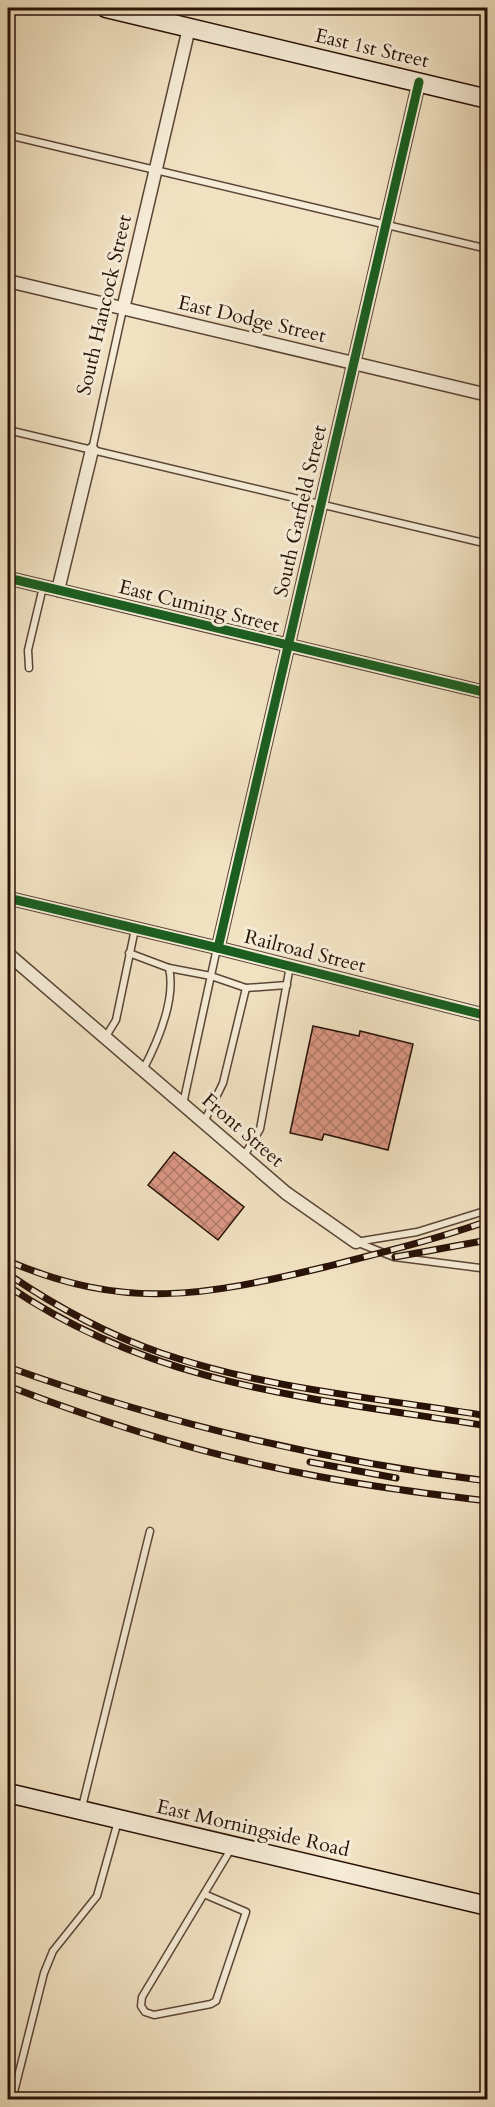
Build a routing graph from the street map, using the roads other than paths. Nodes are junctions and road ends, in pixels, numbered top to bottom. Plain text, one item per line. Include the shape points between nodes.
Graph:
1 (106, 8) edge
2 (189, 28) junction
3 (419, 82) junction
4 (488, 99) edge
5 (8, 135) edge
6 (155, 170) junction
7 (385, 226) junction
8 (488, 249) edge
9 (8, 281) edge
10 (123, 309) junction
11 (352, 362) junction
12 (488, 395) edge
13 (8, 430) edge
14 (92, 450) junction
15 (321, 503) junction
16 (488, 544) edge
17 (8, 578) edge
18 (43, 587) junction
19 (58, 590) junction
20 (287, 646) junction
21 (29, 668) dead end
22 (488, 693) edge
23 (8, 898) edge
24 (135, 928) junction
25 (218, 948) junction
26 (129, 953) junction
27 (8, 954) edge
28 (290, 966) junction
29 (169, 968) junction
30 (211, 976) junction
31 (287, 985) junction
32 (246, 988) junction
33 (488, 1016) edge
34 (105, 1038) junction
35 (143, 1070) junction
36 (183, 1104) junction
37 (204, 1122) junction
38 (244, 1156) junction
39 (488, 1210) edge
40 (356, 1242) junction
41 (488, 1269) edge
42 (150, 1531) dead end
43 (8, 1793) edge
44 (81, 1810) junction
45 (118, 1819) junction
46 (233, 1846) junction
47 (204, 1894) junction
48 (488, 1906) edge
49 (12, 2100) edge

1 - 2 street, East 1st Street
2 - 3 street, East 1st Street
2 - 6 street, South Hancock Street
3 - 4 street, East 1st Street
3 - 7 street, South Garfield Street
5 - 6 lane
6 - 7 lane
6 - 10 street, South Hancock Street
7 - 8 lane
7 - 11 street, South Garfield Street
9 - 10 street, East Dodge Street
10 - 11 street, East Dodge Street
10 - 14 lane, South Hancock Street
11 - 12 street, East Dodge Street
11 - 15 street, South Garfield Street
13 - 14 lane
14 - 15 lane
14 - 19 street, South Hancock Street
15 - 16 lane
15 - 20 street, South Garfield Street
17 - 18 street, East Cuming Street
18 - 19 street, East Cuming Street
18 - 21 lane via 28,650
19 - 20 street, East Cuming Street
20 - 22 street, East Cuming Street
20 - 25 street, South Garfield Street
23 - 24 street, Railroad Street
24 - 25 street, Railroad Street
24 - 26 lane
25 - 28 street, Railroad Street
25 - 30 lane
26 - 29 lane
26 - 34 lane via 116,1020
27 - 34 street, Front Street
28 - 31 lane
28 - 33 street, Railroad Street
29 - 30 lane
29 - 35 lane via 172,981 159,1039
30 - 32 lane
30 - 36 lane
31 - 32 lane
31 - 38 lane via 260,1129
32 - 37 lane via 223,1083
34 - 35 street, Front Street
35 - 36 street, Front Street
36 - 37 street, Front Street
37 - 38 street, Front Street
38 - 40 street, Front Street via 310,1211
39 - 40 lane via 417,1232
40 - 41 lane, Front Street via 394,1257
42 - 44 lane
43 - 44 street, East Morningside Road
44 - 45 street, East Morningside Road
45 - 46 street, East Morningside Road
45 - 49 lane via 97,1896 53,1951 44,1973
46 - 47 lane
46 - 48 street, East Morningside Road
47 - 47 lane via 142,1997 145,2012 154,2015 216,2001 246,1911

